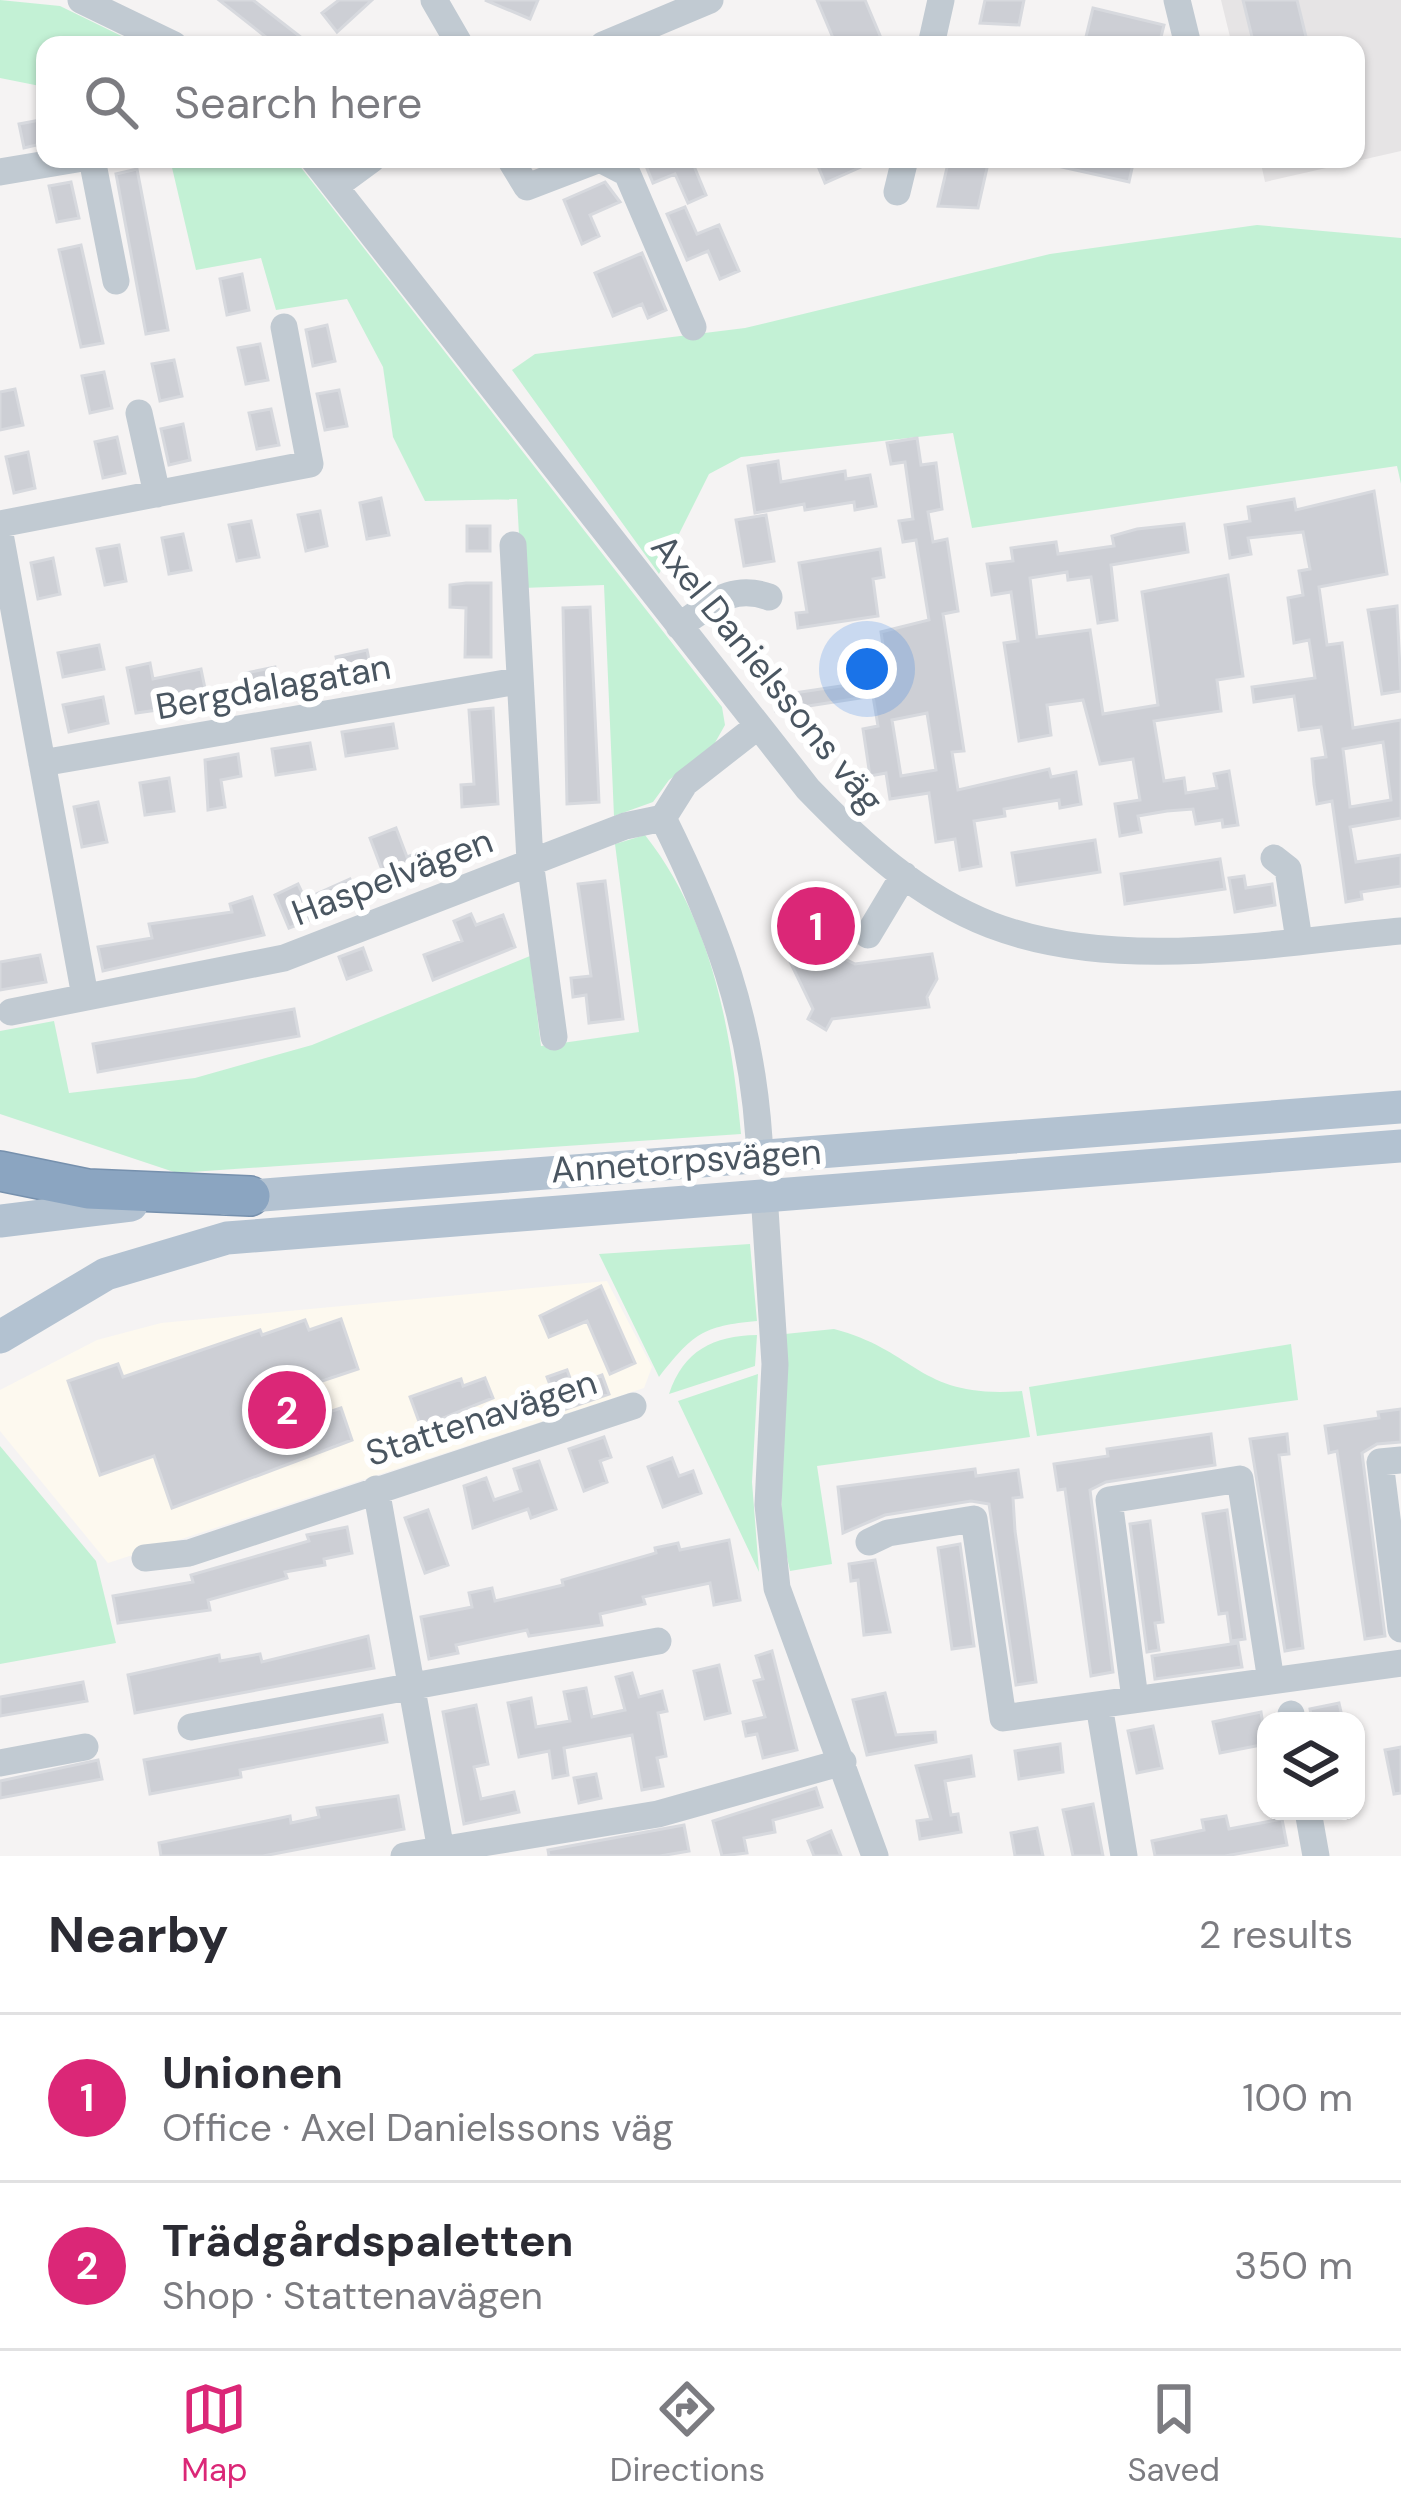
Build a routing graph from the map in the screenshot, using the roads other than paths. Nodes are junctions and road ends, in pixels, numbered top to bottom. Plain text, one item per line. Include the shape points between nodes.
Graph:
1 (81, 0) edge
2 (434, 0) edge
3 (710, 0) edge
4 (941, 0) edge
5 (1177, 0) edge
6 (155, 36) edge
7 (455, 36) edge
8 (624, 36) edge
9 (933, 36) edge
10 (1186, 36) edge
11 (36, 166) edge
12 (94, 168) edge
13 (322, 168) edge
14 (360, 168) edge
15 (515, 168) edge
16 (576, 168) edge
17 (617, 168) edge
18 (903, 168) edge
19 (0, 172) edge
20 (338, 184) junction
21 (897, 192) dead end
22 (116, 280) dead end
23 (284, 327) dead end
24 (694, 327) dead end
25 (139, 413) dead end
26 (157, 494) junction
27 (0, 524) edge
28 (0, 534) edge
29 (513, 545) dead end
30 (769, 597) dead end
31 (679, 626) junction
32 (517, 680) junction
33 (758, 726) junction
34 (42, 763) junction
35 (663, 818) junction
36 (1274, 858) dead end
37 (530, 861) junction
38 (904, 875) junction
39 (1401, 931) edge
40 (868, 934) dead end
41 (1299, 940) junction
42 (85, 996) junction
43 (11, 1012) dead end
44 (554, 1037) dead end
45 (1401, 1104) edge
46 (759, 1138) dead end
47 (1401, 1147) edge
48 (0, 1171) edge
49 (250, 1196) junction
50 (765, 1209) dead end
51 (0, 1221) edge
52 (0, 1337) edge
53 (633, 1406) dead end
54 (1401, 1460) edge
55 (376, 1489) junction
56 (869, 1542) dead end
57 (145, 1558) dead end
58 (1401, 1629) edge
59 (658, 1641) dead end
60 (1401, 1663) edge
61 (1271, 1681) junction
62 (411, 1688) junction
63 (1135, 1699) junction
64 (1099, 1705) junction
65 (191, 1727) dead end
66 (85, 1747) dead end
67 (843, 1762) junction
68 (0, 1763) edge
69 (1310, 1820) edge
70 (441, 1853) edge
71 (404, 1856) edge
72 (875, 1856) edge
73 (1124, 1856) edge
74 (1316, 1856) edge

1 - 6 street
2 - 7 street
3 - 8 street
4 - 9 street
5 - 10 street
11 - 19 street
12 - 22 street
13 - 20 street, Axel Danielssons väg
14 - 20 street
15 - 16 street via 526,187
17 - 24 street via 627,173
18 - 21 street
20 - 31 street, Axel Danielssons väg
23 - 26 street via 310,464
25 - 26 street
26 - 27 street
28 - 34 street
29 - 32 street
30 - 31 street via 730,592
31 - 33 street, Axel Danielssons väg
32 - 34 street, Bergdalagatan
32 - 37 street
33 - 35 street via 685,783
33 - 38 street, Axel Danielssons väg via 860,842
34 - 42 street
35 - 37 street, Haspelvägen
35 - 46 street via 733,979 752,1055
36 - 41 street via 1288,869
37 - 42 street, Haspelvägen via 284,958
37 - 44 street
38 - 40 street
38 - 41 street, Axel Danielssons väg via 991,925 1074,944
39 - 41 street, Axel Danielssons väg
42 - 43 street, Haspelvägen
45 - 49 main road, Annetorpsvägen
47 - 52 main road, Annetorpsvägen via 227,1238 106,1274
48 - 49 highway via 88,1189
49 - 51 main road, Annetorpsvägen
50 - 67 street via 775,1364 770,1547 789,1626
53 - 55 street, Stattenavägen
54 - 58 street via 1380,1462
55 - 57 street, Stattenavägen via 189,1553
55 - 62 street
56 - 64 street via 974,1519 1003,1718
59 - 62 street
60 - 61 street
61 - 63 street
61 - 63 street via 1240,1479 1109,1500
62 - 65 street
62 - 70 street
63 - 64 street
64 - 73 street
66 - 68 street
67 - 70 street via 658,1814
67 - 72 street
69 - 74 street
70 - 71 street

